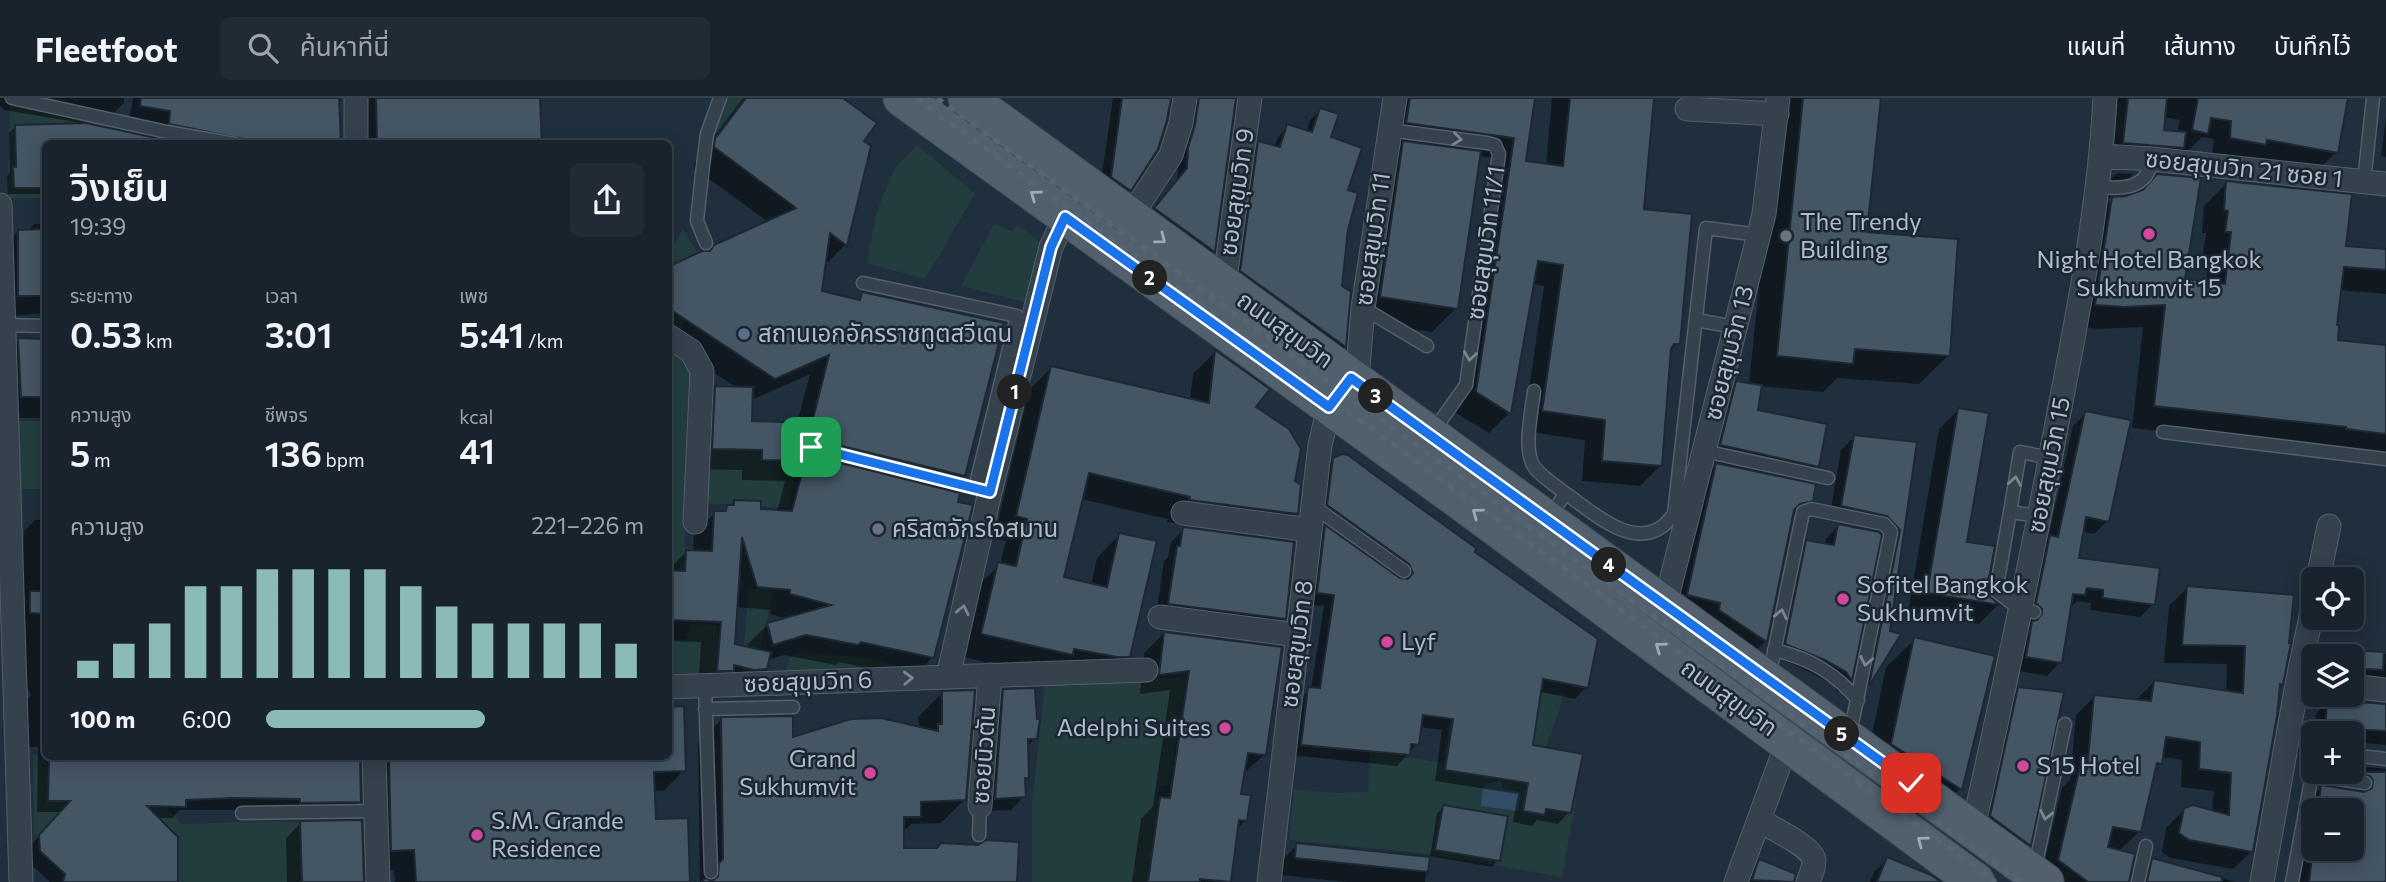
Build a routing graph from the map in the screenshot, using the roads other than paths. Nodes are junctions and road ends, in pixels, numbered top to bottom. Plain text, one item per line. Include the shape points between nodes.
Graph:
1 (12, 98) edge
2 (356, 98) edge
3 (720, 98) edge
4 (902, 98) edge
5 (967, 98) edge
6 (1185, 98) edge
7 (1250, 98) edge
8 (1395, 98) edge
9 (2105, 98) edge
10 (2373, 98) edge
11 (1778, 106) edge
12 (1687, 109) dead end
13 (1389, 130) junction
14 (167, 138) edge
15 (189, 140) edge
16 (356, 140) edge
17 (2101, 156) junction
18 (2152, 159) junction
19 (2375, 183) edge
20 (2097, 187) junction
21 (0, 205) edge
22 (1131, 216) junction
23 (1065, 217) junction
24 (1759, 235) junction
25 (706, 243) dead end
26 (863, 283) dead end
27 (1224, 286) junction
28 (1363, 308) junction
29 (1696, 320) junction
30 (4, 325) junction
31 (42, 326) edge
32 (1735, 327) junction
33 (672, 338) edge
34 (1427, 346) dead end
35 (1351, 378) junction
36 (1534, 391) dead end
37 (1329, 407) junction
38 (2163, 432) dead end
39 (1430, 436) junction
40 (811, 447) dead end
41 (1704, 451) junction
42 (2050, 458) junction
43 (2386, 459) edge
44 (1828, 478) dead end
45 (983, 490) junction
46 (1313, 506) junction
47 (1556, 507) junction
48 (2010, 512) junction
49 (1184, 513) dead end
50 (2039, 516) junction
51 (695, 522) dead end
52 (2329, 526) dead end
53 (1310, 530) junction
54 (2320, 567) edge
55 (1404, 571) dead end
56 (1665, 605) junction
57 (2027, 611) junction
58 (1160, 617) dead end
59 (1298, 635) junction
60 (1771, 666) junction
61 (1146, 670) dead end
62 (989, 676) junction
63 (948, 677) junction
64 (2364, 687) edge
65 (672, 688) edge
66 (2386, 690) edge
67 (705, 697) junction
68 (1858, 700) junction
69 (2301, 703) edge
70 (793, 707) dead end
71 (2065, 724) dead end
72 (1849, 738) junction
73 (1788, 741) junction
74 (2364, 756) edge
75 (2386, 759) edge
76 (374, 760) edge
77 (2310, 784) edge
78 (981, 806) joint
79 (377, 811) junction
80 (242, 813) dead end
81 (1760, 821) junction
82 (1973, 828) junction
83 (979, 835) dead end
84 (2146, 846) dead end
85 (711, 872) dead end
86 (2040, 878) edge
87 (21, 882) edge
88 (379, 882) edge
89 (1269, 882) edge
90 (1736, 882) edge
91 (1808, 882) edge
92 (1976, 882) edge
93 (2138, 882) edge
94 (2262, 882) edge
95 (2292, 882) edge

1 - 14 lane
2 - 16 street
3 - 25 lane via 707,134 702,174 698,221
23 -> 4 main road, ถนนสุขุมวิท
5 - 22 main road, ถนนสุขุมวิท
6 - 22 street via 1171,155
7 - 27 street, ซอยสุขุมวิท 9
8 - 13 street, ซอยสุขุมวิท 11
9 - 17 street, ซอยสุขุมวิท 15
10 - 19 lane
11 - 12 street
11 - 24 street, ซอยสุขุมวิท 13
13 - 28 street, ซอยสุขุมวิท 11
13 -> 39 lane, ซอยสุขุมวิท 11/1 via 1487,143 1495,145 1499,154 1466,385
14 - 15 lane
17 - 18 street, ซอยสุขุมวิท 21 ซอย 1
17 - 20 street, ซอยสุขุมวิท 15
18 - 19 street, ซอยสุขุมวิท 21 ซอย 1
18 - 20 lane via 2141,181 2123,189
20 - 42 street, ซอยสุขุมวิท 15
21 - 30 street
22 -> 27 main road, ถนนสุขุมวิท
23 - 37 main road, ถนนสุขุมวิท
23 - 45 street via 1051,247
24 - 29 lane via 1706,228
24 - 32 street, ซอยสุขุมวิท 13
26 - 45 lane via 1017,316
27 - 35 main road, ถนนสุขุมวิท
28 - 34 lane
28 - 35 street, ซอยสุขุมวิท 11 via 1358,367
29 - 32 lane
29 - 47 lane via 1674,514 1663,527 1634,533
30 - 31 lane
30 - 87 street
32 - 41 street, ซอยสุขุมวิท 13
33 - 51 street via 691,351 702,371
35 - 37 main road
35 - 39 main road, ถนนสุขุมวิท
36 - 47 lane via 1528,451
37 - 46 street, ซอยสุขุมวิท 8
73 -> 37 main road, ถนนสุขุมวิท
38 - 43 lane
39 - 47 main road, ถนนสุขุมวิท
40 - 45 lane
41 - 44 lane
41 - 56 street, ซอยสุขุมวิท 13
48 -> 42 lane via 2020,452
42 - 50 street, ซอยสุขุมวิท 15
63 -> 45 street
46 - 53 street, ซอยสุขุมวิท 8
46 - 55 lane
47 - 56 main road, ถนนสุขุมวิท
48 - 50 lane
48 - 57 lane via 1996,591
49 - 53 street
50 - 57 street, ซอยสุขุมวิท 15
52 - 54 street
53 - 59 street, ซอยสุขุมวิท 8
56 - 60 main road, ถนนสุขุมวิท
57 - 82 street, ซอยสุขุมวิท 15
58 - 59 street
59 - 89 street, ซอยสุขุมวิท 8
60 - 68 lane via 1795,655 1828,671
60 -> 68 lane via 1803,512 1811,509 1884,524 1891,532
60 - 72 main road, ถนนสุขุมวิท
61 - 62 street, ซอยสุขุมวิท 6
62 - 63 street, ซอยสุขุมวิท 6
62 - 78 street, ซอยนิวตัน
67 -> 63 street, ซอยสุขุมวิท 6
64 - 66 street
65 - 67 street, ซอยสุขุมวิท 6
67 - 70 lane
67 - 85 lane
68 - 72 lane
69 - 94 street
71 -> 86 lane
72 - 82 main road, ถนนสุขุมวิท
73 - 81 street
92 -> 73 main road, ถนนสุขุมวิท
74 - 75 lane
76 - 79 street
77 - 95 lane
78 - 83 lane, ซอยนิวตัน
79 - 80 lane
79 - 88 street
81 - 90 street
81 - 91 street via 1813,856
82 - 86 main road, ถนนสุขุมวิท
84 - 93 lane

